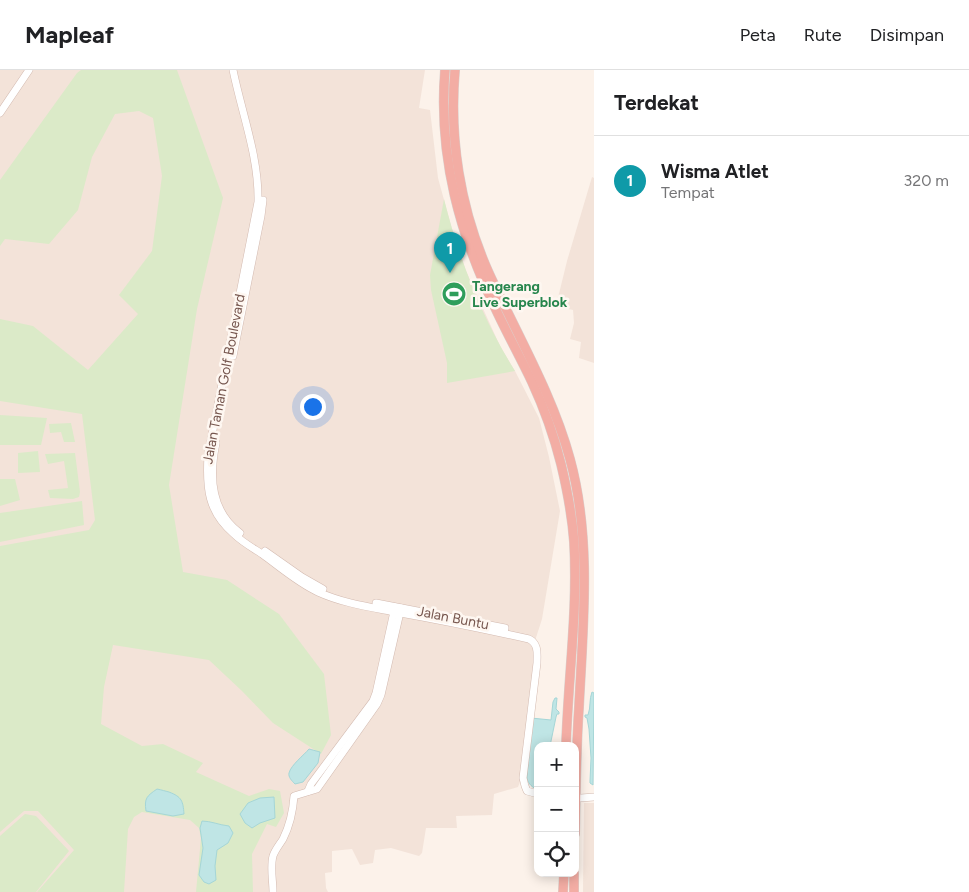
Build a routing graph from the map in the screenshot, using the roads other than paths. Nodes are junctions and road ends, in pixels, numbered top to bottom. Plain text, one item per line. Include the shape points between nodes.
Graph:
1 (24, 70) edge
2 (29, 70) edge
3 (233, 70) edge
4 (237, 70) edge
5 (446, 70) edge
6 (455, 70) edge
7 (0, 105) edge
8 (0, 113) edge
9 (213, 445) junction
10 (397, 610) junction
11 (566, 742) edge
12 (534, 793) edge
13 (594, 797) edge
14 (581, 798) dead end
15 (575, 832) edge
16 (564, 877) edge
17 (574, 877) edge
18 (273, 892) edge
19 (563, 892) edge
20 (574, 892) edge

1 - 7 street
2 - 8 street
3 - 9 street, Jalan Taman Golf Boulevard via 256,169 258,202
4 - 9 street, Jalan Taman Golf Boulevard via 261,168 263,203
5 - 11 highway via 446,155 458,212 482,280 548,421 570,502 575,593
6 - 15 highway via 453,120 467,210 487,269 557,419 579,502 584,540 584,594
9 - 10 street, Jalan Taman Golf Boulevard via 212,485 220,510 237,531 329,592
10 - 12 street, Jalan Buntu via 504,631 534,642 537,664 523,778 527,791
10 - 18 street via 374,698 317,789 294,796 290,822 272,861
13 - 14 street
16 - 19 highway
17 - 20 highway

